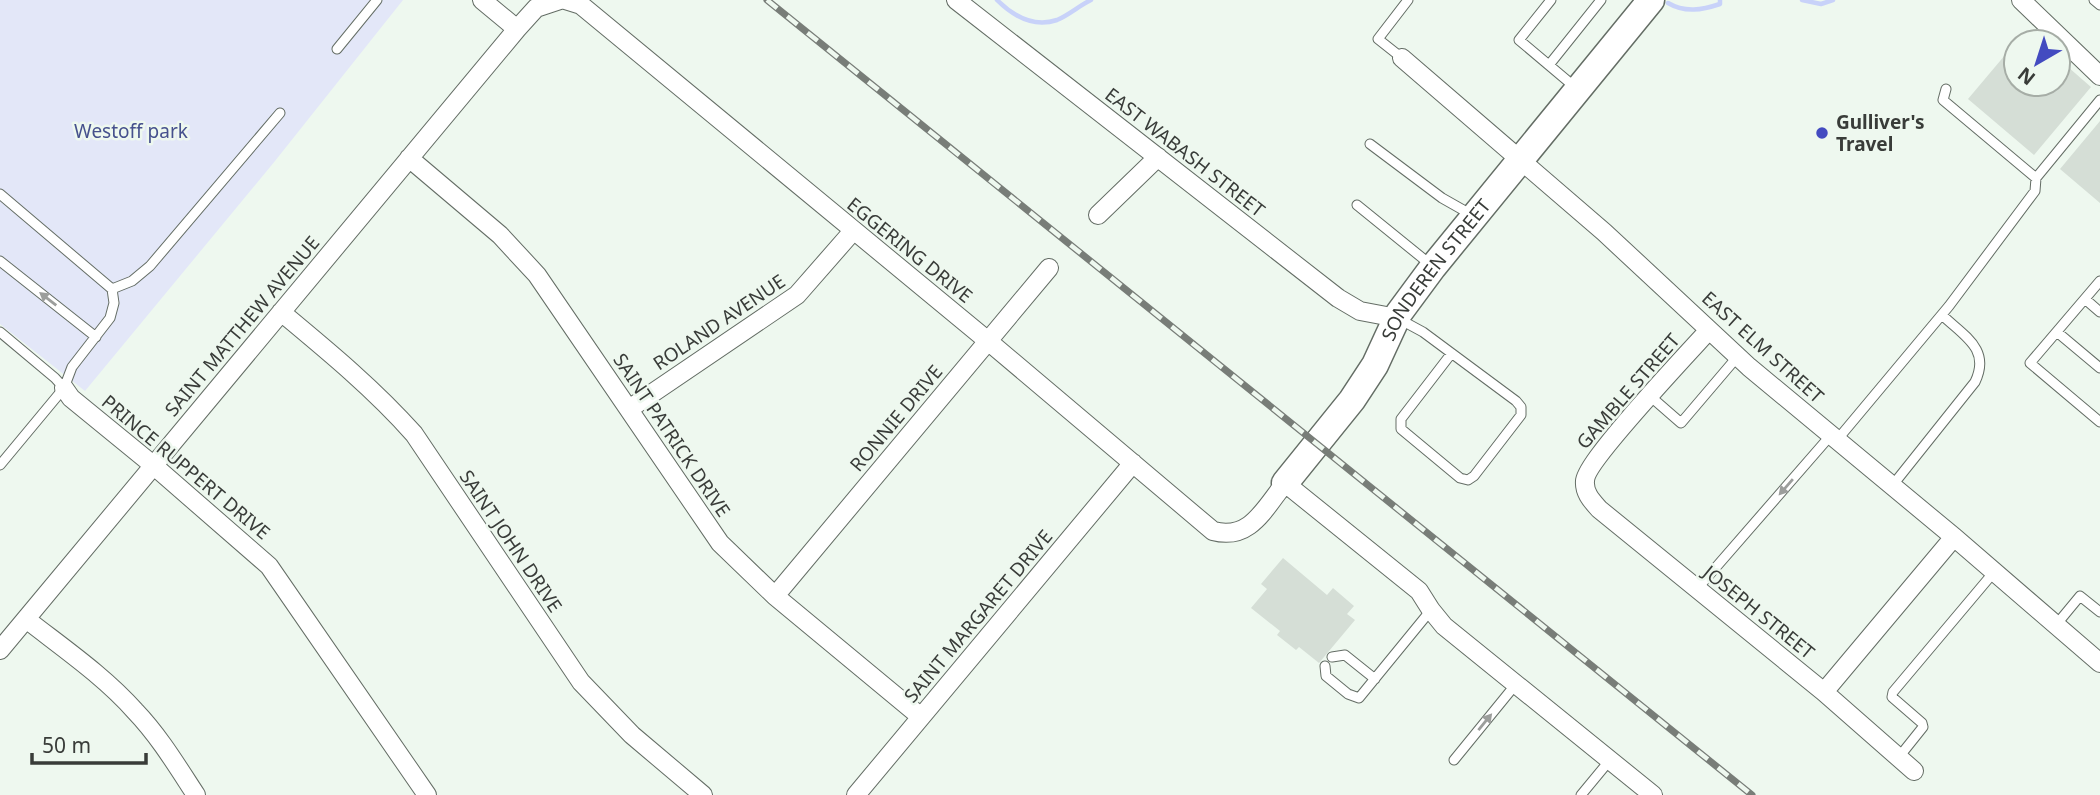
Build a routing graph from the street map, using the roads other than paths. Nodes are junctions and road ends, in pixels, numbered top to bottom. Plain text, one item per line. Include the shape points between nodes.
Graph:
1 (377, 0) edge
2 (482, 0) edge
3 (562, 0) edge
4 (956, 0) edge
5 (1407, 0) edge
6 (1551, 0) edge
7 (1601, 0) edge
8 (1651, 0) edge
9 (2021, 0) edge
10 (2094, 0) edge
11 (2100, 5) edge
12 (516, 29) junction
13 (337, 49) dead end
14 (1402, 58) joint
15 (1549, 65) junction
16 (2100, 76) edge
17 (1577, 89) junction
18 (1946, 89) dead end
19 (2100, 100) edge
20 (280, 113) dead end
21 (1370, 144) dead end
22 (1158, 156) junction
23 (409, 158) junction
24 (1520, 158) junction
25 (2036, 178) junction
26 (0, 194) edge
27 (1357, 205) dead end
28 (1098, 215) dead end
29 (1474, 215) junction
30 (853, 231) junction
31 (0, 261) edge
32 (1433, 267) junction
33 (1049, 268) dead end
34 (2100, 281) edge
35 (112, 289) junction
36 (2085, 299) junction
37 (281, 312) junction
38 (2100, 312) edge
39 (1941, 316) junction
40 (1397, 318) junction
41 (1709, 330) junction
42 (0, 332) edge
43 (2057, 332) junction
44 (96, 337) junction
45 (988, 341) junction
46 (1451, 354) junction
47 (1738, 356) junction
48 (2100, 368) edge
49 (64, 388) junction
50 (1650, 396) junction
51 (629, 409) junction
52 (2100, 422) edge
53 (1834, 438) junction
54 (2, 458) edge
55 (1133, 463) junction
56 (153, 465) junction
57 (1584, 482) joint
58 (1285, 483) junction
59 (1892, 486) junction
60 (1226, 534) joint
61 (1954, 537) junction
62 (1994, 572) junction
63 (1697, 589) junction
64 (775, 596) junction
65 (1431, 610) junction
66 (2100, 612) edge
67 (26, 619) junction
68 (2056, 625) junction
69 (0, 650) edge
70 (1332, 657) dead end
71 (2099, 660) edge
72 (1325, 666) dead end
73 (1374, 679) junction
74 (1516, 684) junction
75 (1824, 692) junction
76 (921, 717) junction
77 (1899, 757) junction
78 (1454, 760) dead end
79 (1610, 760) junction
80 (1914, 771) dead end
81 (196, 795) edge
82 (427, 795) edge
83 (703, 795) edge
84 (856, 795) edge
85 (1581, 795) edge
86 (1653, 795) edge

1 - 13 lane
2 - 12 street
3 - 12 street, EGGERING DRIVE via 536,8
3 - 30 street, EGGERING DRIVE via 580,5
4 - 22 street, EAST WABASH STREET
5 - 14 lane via 1378,38
6 - 15 lane via 1519,40
7 - 15 lane
8 - 17 street, SONDEREN STREET
9 - 16 street
10 - 11 lane
12 - 23 street, SAINT MATTHEW AVENUE
14 - 24 street, EAST ELM STREET
15 - 17 lane
17 - 24 street, SONDEREN STREET
18 - 25 lane via 1943,100
19 - 25 lane
20 - 35 lane via 150,266 132,281
21 - 29 lane via 1442,198
22 - 28 street
22 - 40 street, EAST WABASH STREET via 1338,298 1360,311
23 - 37 street, SAINT MATTHEW AVENUE
23 - 51 street, SAINT PATRICK DRIVE via 500,236 537,275
24 - 29 street, SONDEREN STREET
24 - 41 street, EAST ELM STREET
25 - 39 lane via 2035,191
26 - 35 lane
27 - 32 lane
29 - 32 street, SONDEREN STREET
30 - 45 street, EGGERING DRIVE
30 - 51 street, ROLAND AVENUE via 797,295
44 -> 31 lane
32 - 40 street, SONDEREN STREET
33 - 45 street, RONNIE DRIVE
34 - 36 lane
35 - 44 lane via 110,318
36 - 38 lane
36 - 43 lane
37 - 56 street, SAINT MATTHEW AVENUE
37 - 83 street, SAINT JOHN DRIVE via 387,403 414,434 581,682 632,735
39 - 53 lane
39 - 59 lane via 1977,349 1981,368 1975,382
40 - 46 lane
40 - 58 street, SONDEREN STREET via 1352,400
41 - 47 street, EAST ELM STREET
41 - 50 street, GAMBLE STREET
42 - 49 lane
43 - 48 lane
43 - 52 lane via 2030,363
44 - 49 lane via 72,367
45 - 55 street, EGGERING DRIVE
45 - 64 street, RONNIE DRIVE
46 - 46 lane via 1521,407 1521,415 1468,480 1399,424
47 - 50 lane via 1681,423
47 - 53 street, EAST ELM STREET
49 - 54 lane
49 - 56 street, PRINCE RUPPERT DRIVE
50 - 57 street, GAMBLE STREET via 1590,467
51 - 64 street, SAINT PATRICK DRIVE via 720,543
53 - 59 street, EAST ELM STREET
53 -> 63 lane
55 - 60 street, EGGERING DRIVE via 1213,531
55 - 76 street, SAINT MARGARET DRIVE
56 - 67 street, SAINT MATTHEW AVENUE
56 - 82 street, PRINCE RUPPERT DRIVE via 269,566
57 - 63 street, JOSEPH STREET via 1599,509
58 - 60 street, SONDEREN STREET via 1250,526
58 - 65 street via 1419,591
59 - 61 street, EAST ELM STREET
61 - 62 street, EAST ELM STREET
61 - 75 street
62 - 68 street, EAST ELM STREET
62 - 77 lane via 1893,692 1892,697 1923,727
63 - 75 street, JOSEPH STREET
64 - 76 street, SAINT PATRICK DRIVE
65 - 73 lane
65 - 74 street via 1444,626
66 - 68 lane via 2080,596
67 - 69 street, SAINT MATTHEW AVENUE
67 - 81 street via 134,709
68 - 71 street, EAST ELM STREET
70 - 73 lane via 1345,655
72 - 73 lane via 1326,676 1359,698
78 -> 74 lane
74 - 79 street
75 - 77 street, JOSEPH STREET
76 - 84 street, SAINT MARGARET DRIVE
77 - 80 street, JOSEPH STREET
79 - 85 lane
79 - 86 street

